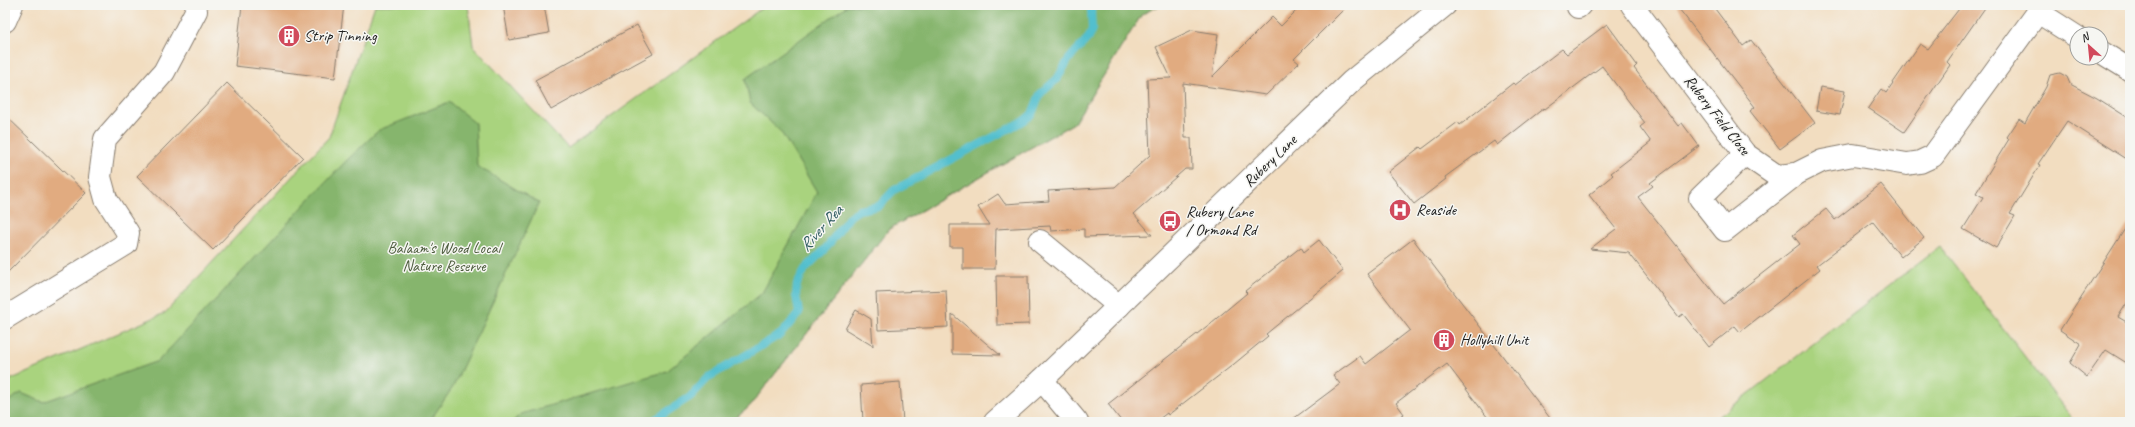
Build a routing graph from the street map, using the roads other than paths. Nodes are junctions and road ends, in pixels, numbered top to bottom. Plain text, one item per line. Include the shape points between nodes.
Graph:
1 (12, 5) edge
2 (1445, 5) edge
3 (1632, 5) edge
4 (192, 7) edge
5 (2038, 9) edge
6 (5, 20) edge
7 (2069, 31) edge
8 (2109, 57) edge
9 (2130, 70) edge
10 (1745, 154) junction
11 (1796, 174) junction
12 (1040, 240) dead end
13 (1119, 306) junction
14 (5, 318) edge
15 (1042, 380) junction
16 (995, 422) edge
17 (1077, 422) edge

1 - 6 street
2 - 13 street, Rubery Lane via 1352,81
3 - 10 street, Rubery Field Close
4 - 14 street via 164,72 105,140 100,177 106,199 128,233 126,244
5 - 7 street
5 - 11 street, Rubery Field Close via 1933,156 1907,164 1853,155 1822,161
8 - 9 street
10 - 11 street, Rubery Field Close via 1777,176
10 - 11 street via 1700,198 1725,230
12 - 13 street
13 - 15 street, Rubery Lane
15 - 16 street, Rubery Lane
15 - 17 street

